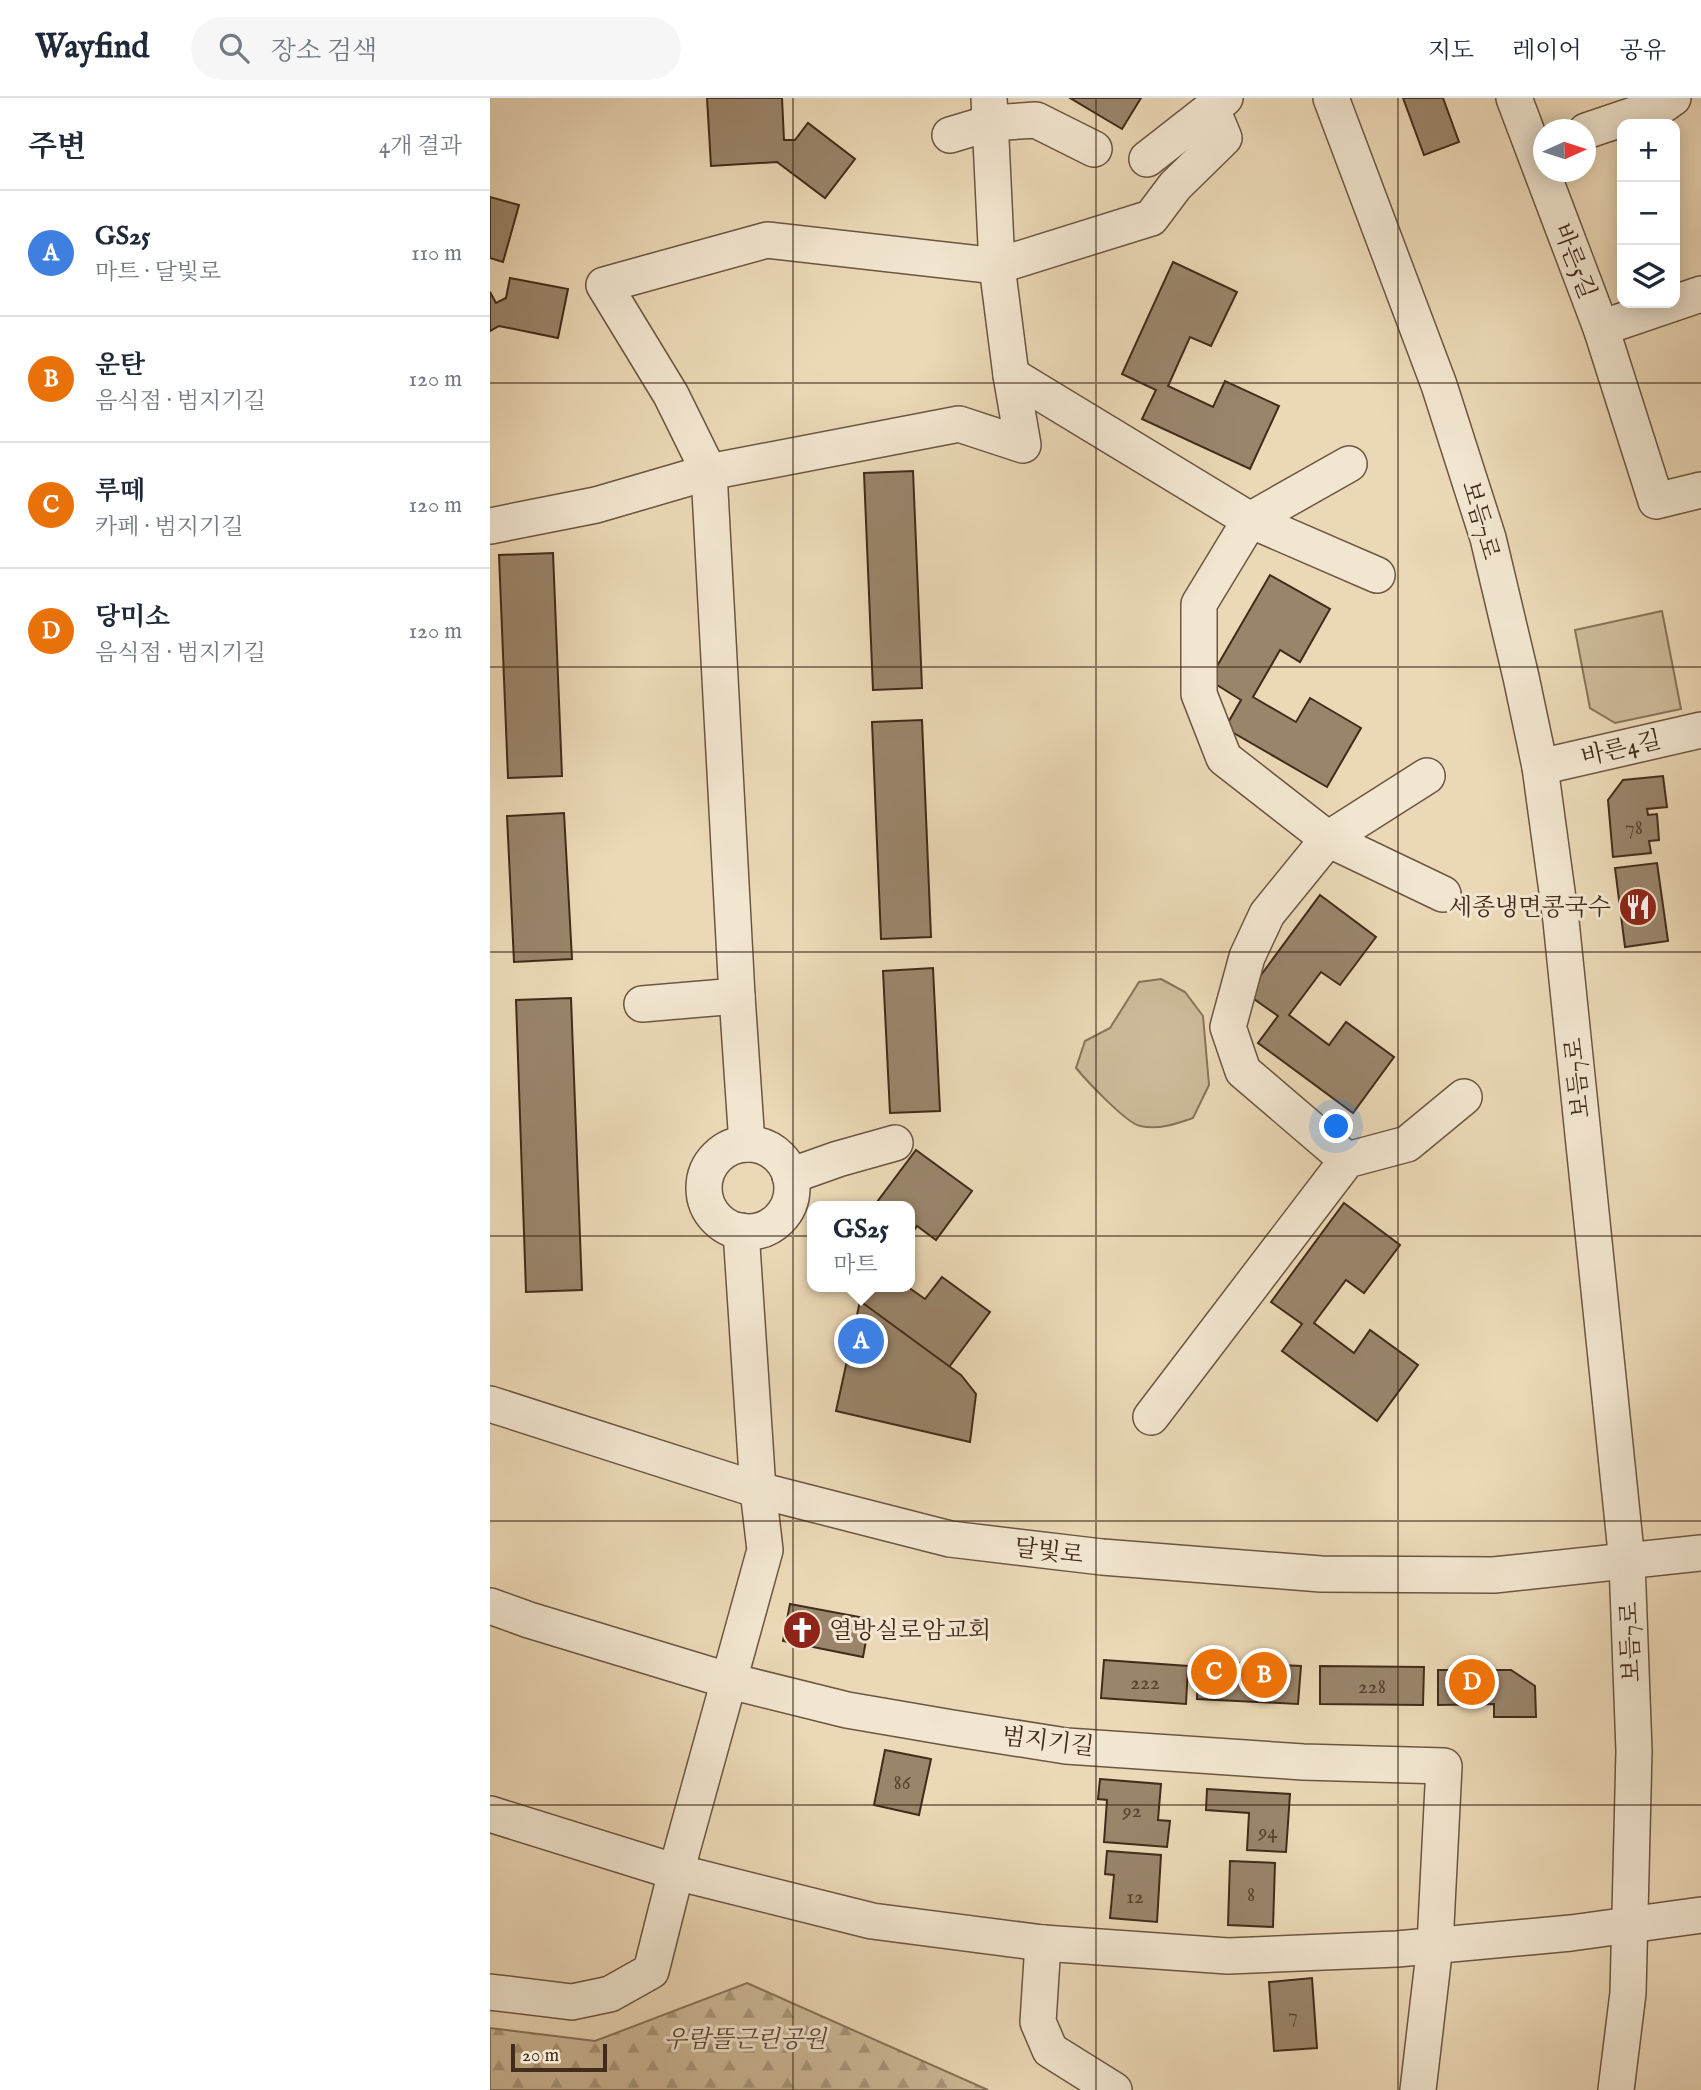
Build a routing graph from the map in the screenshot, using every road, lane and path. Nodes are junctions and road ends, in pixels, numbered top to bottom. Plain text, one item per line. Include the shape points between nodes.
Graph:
1 (1331, 98) edge
2 (1514, 98) edge
3 (1673, 98) edge
4 (1218, 103) edge
5 (990, 110) edge
6 (1596, 128) edge
7 (950, 135) dead end
8 (1533, 136) edge
9 (1094, 149) dead end
10 (1147, 159) dead end
11 (1550, 182) edge
12 (997, 266) junction
13 (1701, 294) edge
14 (1601, 328) junction
15 (1011, 375) junction
16 (1349, 464) dead end
17 (709, 472) junction
18 (1701, 490) edge
19 (1250, 520) junction
20 (490, 526) edge
21 (1377, 575) dead end
22 (1701, 730) edge
23 (1540, 767) junction
24 (1427, 776) dead end
25 (1328, 839) junction
26 (1443, 894) dead end
27 (737, 996) junction
28 (642, 1004) dead end
29 (1464, 1097) dead end
30 (895, 1143) dead end
31 (747, 1144) junction
32 (1347, 1160) junction
33 (790, 1176) junction
34 (741, 1231) junction
35 (490, 1404) edge
36 (1151, 1417) dead end
37 (758, 1489) junction
38 (1701, 1553) edge
39 (1627, 1562) junction
40 (490, 1606) edge
41 (730, 1681) junction
42 (490, 1814) edge
43 (676, 1872) junction
44 (1701, 1915) edge
45 (1630, 1924) junction
46 (1043, 1943) junction
47 (1434, 1945) junction
48 (490, 1992) edge
49 (1114, 2090) edge
50 (1418, 2090) edge
51 (1616, 2090) edge

1 - 23 street, 보듬7로 via 1439,385 1488,538
2 - 8 street, 바른5길
3 - 6 street
4 - 10 street
4 - 12 street via 1224,138 1175,186 1151,218
5 - 7 street
5 - 9 street via 1036,120
5 - 12 street
11 - 14 street, 바른5길
12 - 15 street
12 - 17 street via 767,240 604,285 671,395
13 - 14 street
14 - 18 street, 바른5길 via 1656,501
15 - 17 street via 1023,445 959,424
15 - 19 street
16 - 19 street
17 - 20 street via 597,505
17 - 27 street
19 - 21 street
19 - 25 street via 1199,604 1199,694 1224,758
22 - 23 street, 바른4길
23 - 39 street, 보듬7로 via 1561,920
24 - 25 street
25 - 26 street
25 - 32 street via 1267,914 1247,957 1228,1027 1243,1071
27 - 28 street
27 - 31 street
29 - 32 street via 1407,1144
30 - 33 street
31 - 33 street via 774,1153
31 - 34 street via 721,1153 705,1177 704,1192 716,1218
32 - 36 street
33 - 34 street via 789,1205 781,1217 763,1229
34 - 37 street
35 - 37 street, 달빛로
37 - 39 street, 달빛로 via 950,1539 1102,1557 1321,1574 1494,1575
37 - 41 street via 765,1550
38 - 39 street, 달빛로
39 - 45 street, 보듬7로 via 1634,1751
40 - 41 street, 범지기길
41 - 43 street
41 - 47 street, 범지기길 via 847,1710 1066,1746 1444,1766
42 - 43 street
43 - 46 street via 872,1921
43 - 48 street via 651,1971 610,1994 572,2002
44 - 45 street
45 - 47 street
45 - 51 street, 보듬7로 via 1628,1993
46 - 47 street via 1228,1956
46 - 49 street via 1038,2022 1050,2050
47 - 50 street, 범지기길

